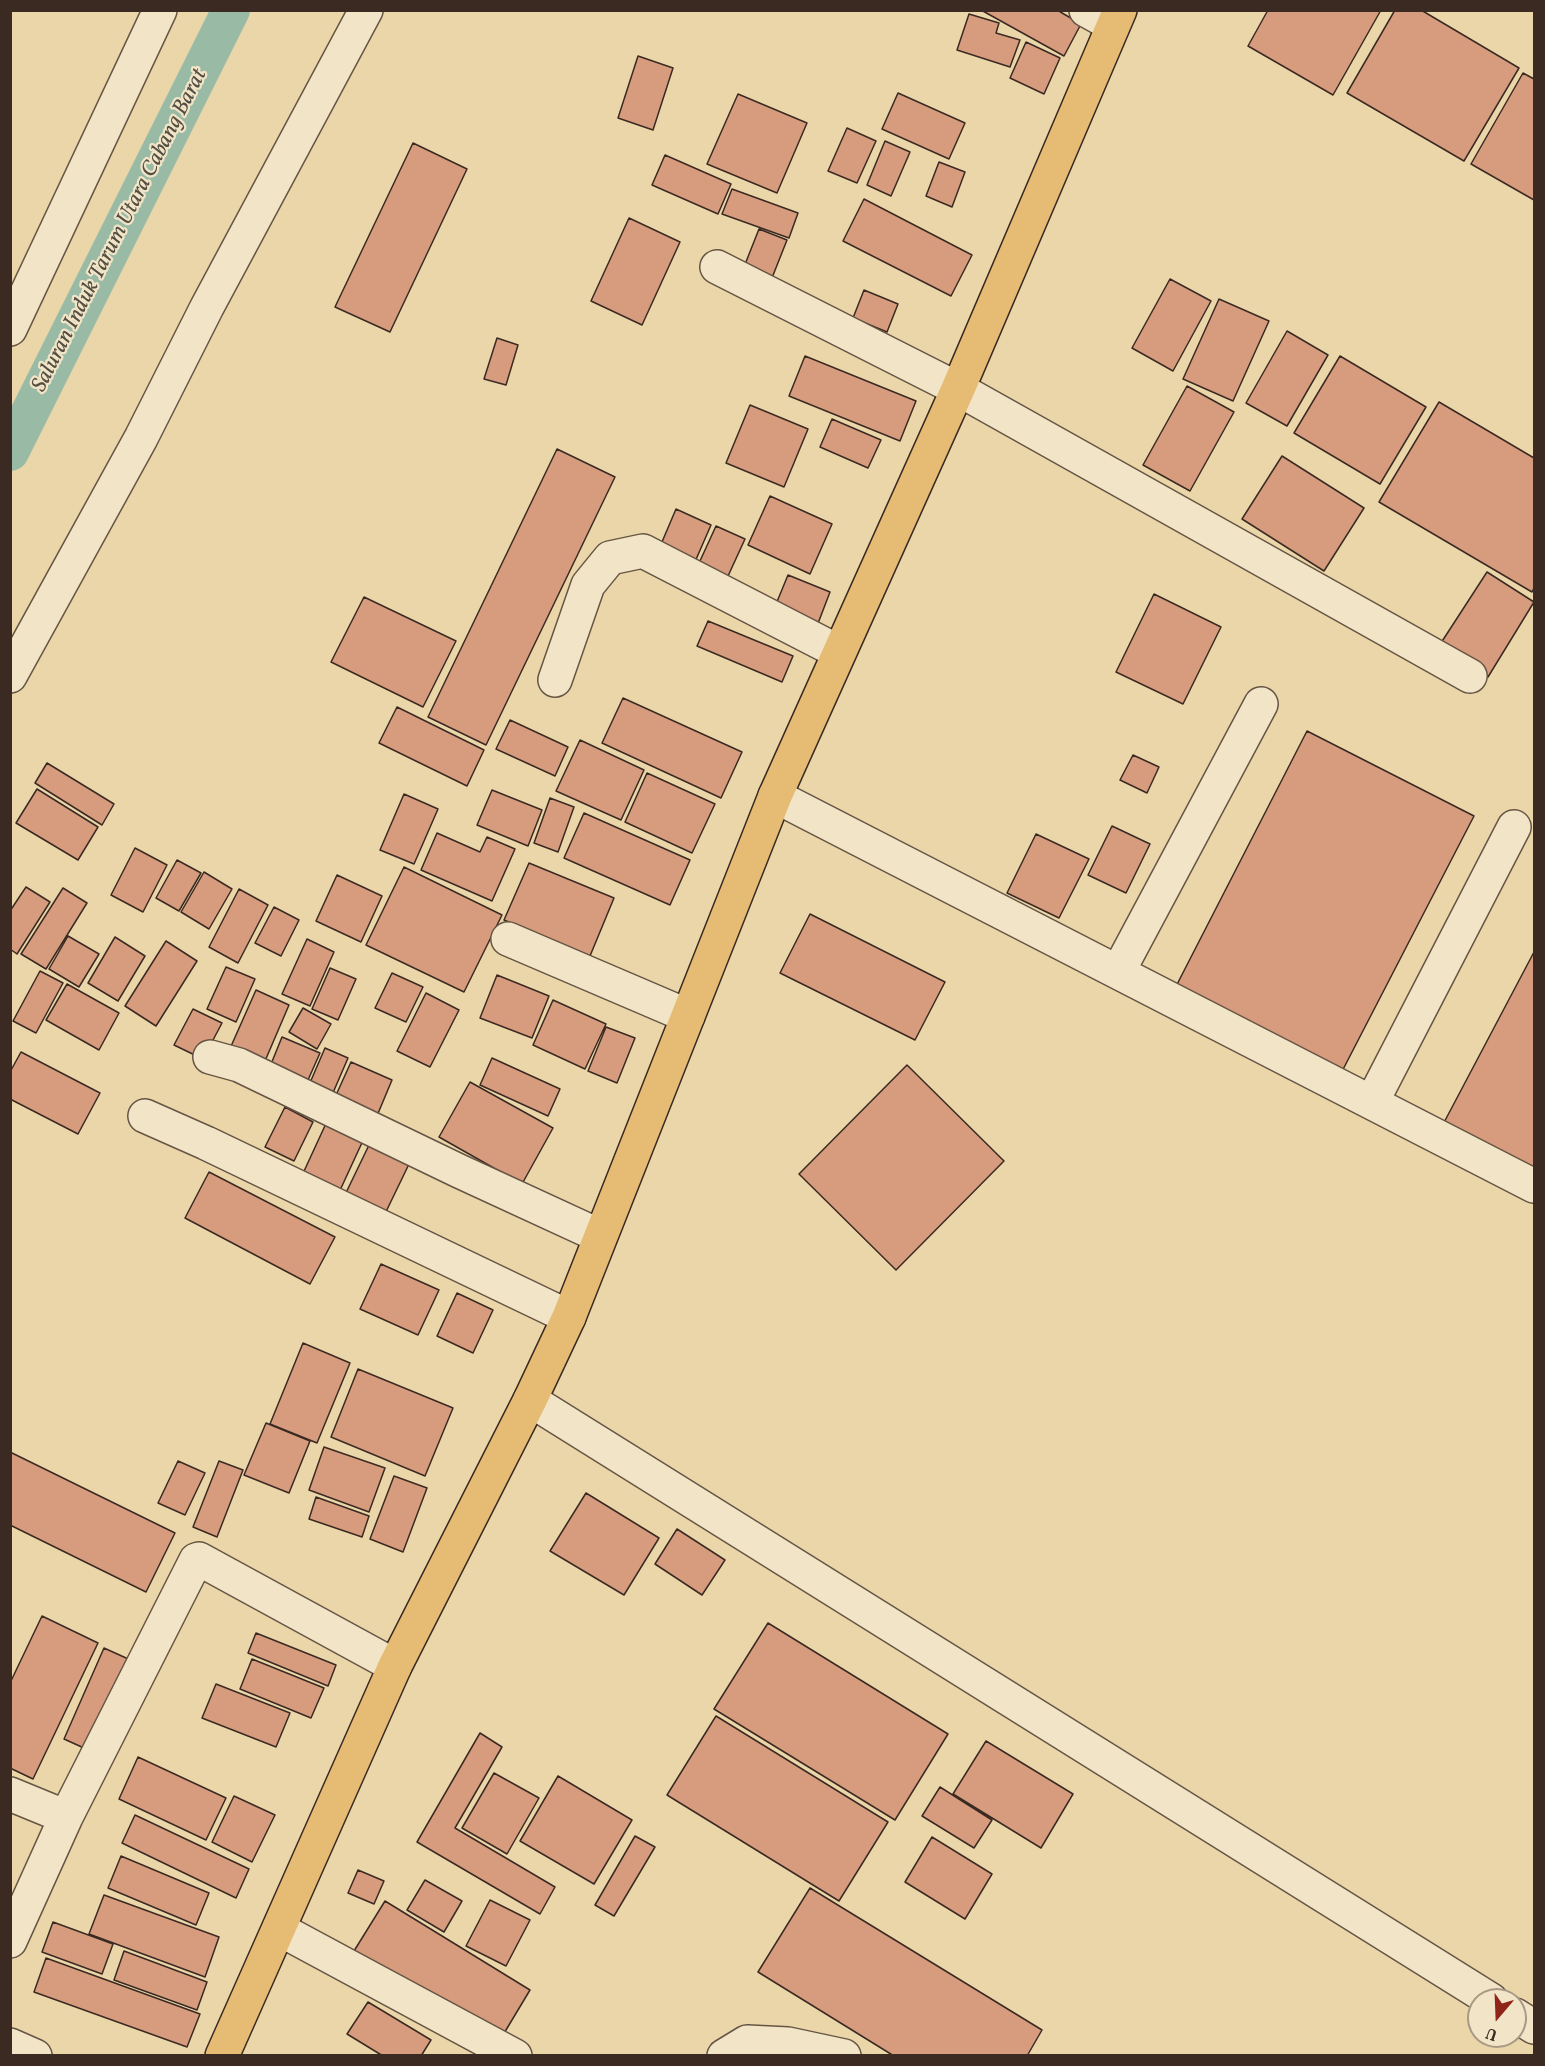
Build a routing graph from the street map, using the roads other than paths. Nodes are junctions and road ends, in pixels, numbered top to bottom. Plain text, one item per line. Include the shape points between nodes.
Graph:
1 (160, 10) edge
2 (366, 10) edge
3 (1106, 15) edge
4 (717, 267) dead end
5 (10, 329) edge
6 (958, 389) junction
7 (839, 652) junction
8 (10, 676) edge
9 (1470, 676) dead end
10 (555, 681) dead end
11 (1262, 704) dead end
12 (775, 796) junction
13 (1514, 827) dead end
14 (508, 939) dead end
15 (1118, 972) junction
16 (688, 1016) junction
17 (210, 1057) dead end
18 (1372, 1102) junction
19 (145, 1116) dead end
20 (1534, 1186) edge
21 (600, 1236) junction
22 (569, 1317) junction
23 (530, 1400) junction
24 (395, 1666) junction
25 (10, 1794) edge
26 (66, 1817) junction
27 (279, 1929) junction
28 (10, 1941) edge
29 (1472, 1988) edge
30 (10, 2045) edge
31 (35, 2055) edge
32 (222, 2055) edge
33 (515, 2055) edge
34 (724, 2055) edge
35 (844, 2055) edge

1 - 5 street
2 - 8 street via 141,438
3 - 6 main road
4 - 6 street
6 - 7 main road
6 - 9 street
7 - 10 street via 643,551 610,558 588,585
7 - 12 main road
11 - 15 street
12 - 15 street
12 - 16 main road
13 - 18 street
14 - 16 street
15 - 18 street
16 - 21 main road
17 - 21 street via 239,1065
18 - 20 street
19 - 22 street
21 - 22 main road
22 - 23 main road
23 - 24 main road
23 - 29 street
24 - 26 street via 196,1560
24 - 27 main road
25 - 26 street
26 - 28 street
27 - 32 main road
27 - 33 street
30 - 31 street
34 - 35 street via 747,2042 788,2044

